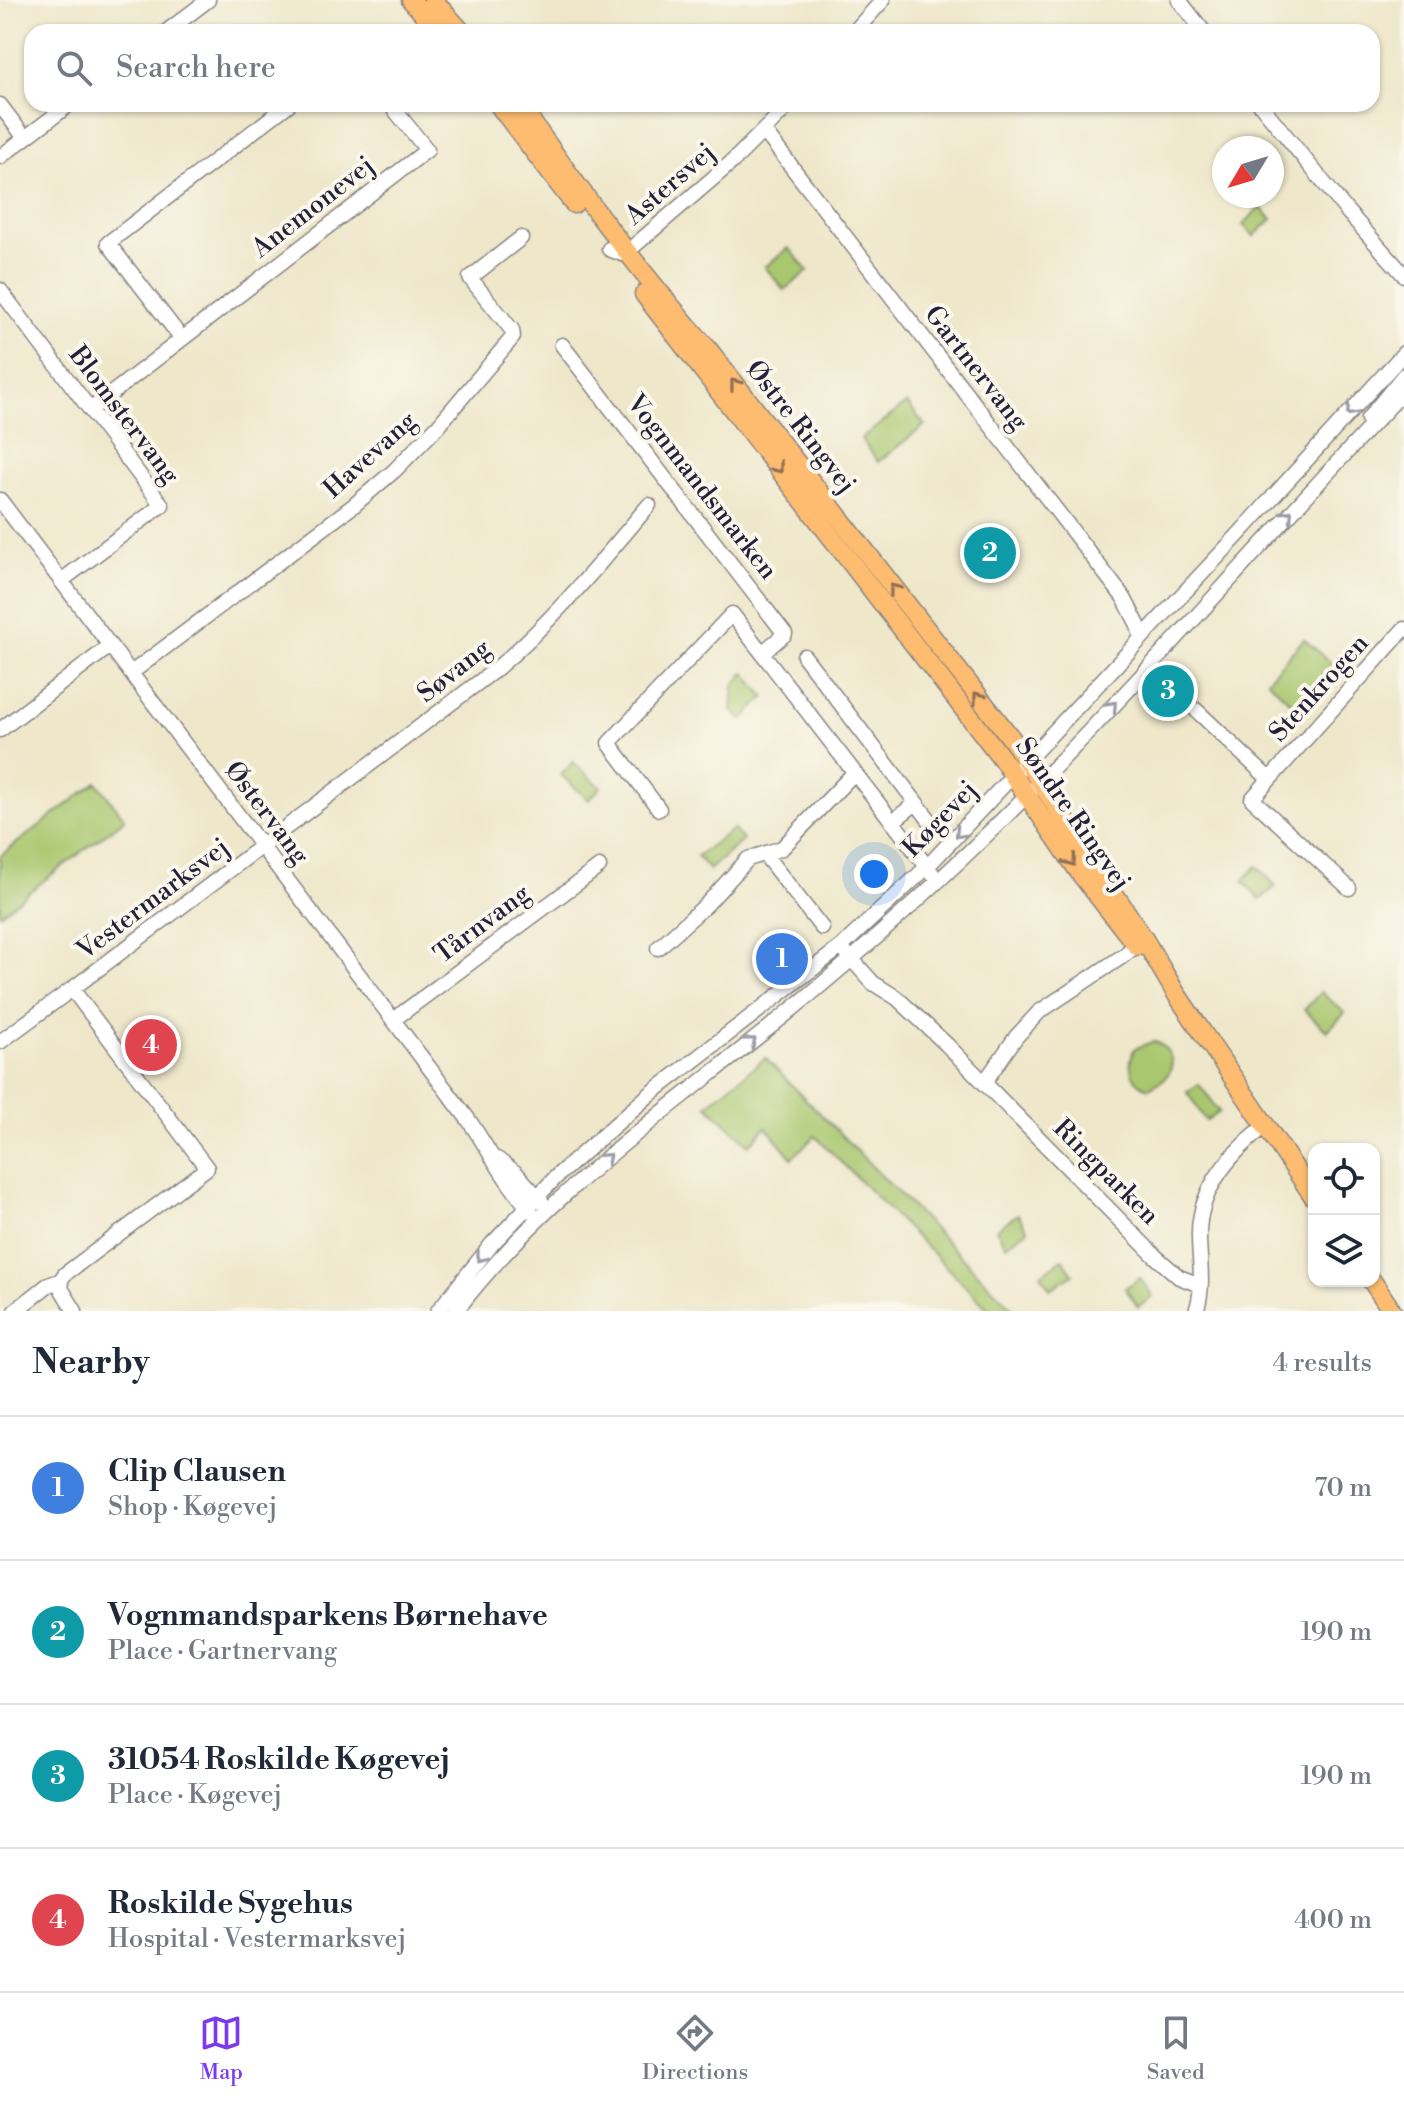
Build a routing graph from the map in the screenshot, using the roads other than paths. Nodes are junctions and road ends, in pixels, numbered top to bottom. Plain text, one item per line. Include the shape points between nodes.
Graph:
1 (208, 0) edge
2 (411, 0) edge
3 (433, 0) edge
4 (883, 0) edge
5 (1179, 0) edge
6 (176, 24) edge
7 (433, 24) edge
8 (455, 24) edge
9 (861, 24) edge
10 (1198, 24) edge
11 (0, 105) edge
12 (59, 112) edge
13 (279, 112) edge
14 (396, 112) edge
15 (505, 112) edge
16 (524, 112) edge
17 (782, 112) edge
18 (1267, 112) edge
19 (764, 131) junction
20 (25, 138) junction
21 (0, 157) edge
22 (521, 238) dead end
23 (618, 251) junction
24 (1404, 275) edge
25 (0, 290) edge
26 (182, 339) junction
27 (562, 345) dead end
28 (1404, 353) edge
29 (1404, 375) edge
30 (1404, 391) edge
31 (90, 410) junction
32 (1351, 447) junction
33 (0, 501) edge
34 (649, 505) dead end
35 (61, 581) junction
36 (1404, 629) edge
37 (1141, 639) junction
38 (110, 646) junction
39 (762, 653) junction
40 (804, 656) dead end
41 (928, 662) joint
42 (131, 673) junction
43 (1196, 710) dead end
44 (0, 730) edge
45 (1027, 761) junction
46 (854, 773) junction
47 (1013, 776) junction
48 (1269, 779) junction
49 (1041, 782) junction
50 (1027, 796) junction
51 (916, 803) junction
52 (659, 809) dead end
53 (892, 822) junction
54 (931, 822) dead end
55 (262, 847) junction
56 (765, 855) junction
57 (599, 867) dead end
58 (927, 867) junction
59 (938, 881) junction
60 (1349, 888) dead end
61 (822, 928) dead end
62 (1140, 942) junction
63 (658, 948) dead end
64 (846, 953) junction
65 (72, 989) junction
66 (393, 1020) junction
67 (0, 1042) edge
68 (984, 1083) junction
69 (1265, 1126) junction
70 (1308, 1188) edge
71 (532, 1201) junction
72 (543, 1214) junction
73 (60, 1281) junction
74 (1200, 1285) junction
75 (1376, 1287) edge
76 (15, 1311) edge
77 (75, 1311) edge
78 (438, 1311) edge
79 (456, 1311) edge
80 (1196, 1311) edge
81 (1392, 1311) edge

1 - 6 street
2 - 7 main road
3 - 8 main road
4 - 9 street
5 - 10 street
11 - 20 street
12 - 20 street
13 - 26 street via 108,243
14 - 26 street, Anemonevej via 427,150
15 - 23 main road, Østre Ringvej
16 - 23 main road, Østre Ringvej
17 - 19 street, Astersvej
18 - 24 street
19 - 23 street, Astersvej
19 - 37 street, Gartnervang via 1124,598
20 - 21 street
22 - 42 street, Havevang via 470,278 513,337 438,426 353,506
23 -> 41 main road, Østre Ringvej
45 -> 23 main road, Østre Ringvej via 707,348
25 - 31 street, Blomstervang
26 - 31 street, Anemonevej
27 - 39 street, Vognmandsmarken via 785,634
28 -> 37 street, Køgevej
29 - 32 street
30 - 32 street, Køgevej
31 - 35 street, Blomstervang via 162,505
49 -> 32 street, Køgevej
33 - 35 street, Østervang
34 - 55 street, Søvang via 531,640
35 - 38 street, Østervang
36 - 48 street, Stenkrogen
37 - 45 street, Køgevej
38 - 42 street, Østervang
38 - 44 street
39 - 46 street
39 - 52 street via 732,614 609,743
40 - 51 street
41 - 47 main road, Søndre Ringvej
42 - 55 street, Østervang
43 - 48 street, Stenkrogen
45 - 47 street, Køgevej
45 - 49 main road, Østre Ringvej
46 - 53 street
46 - 56 street via 782,848
47 - 50 main road, Søndre Ringvej
47 -> 58 street, Køgevej
48 - 60 street, Stenkrogen via 1252,799
49 - 50 street, Køgevej
49 - 62 main road, Søndre Ringvej
50 - 59 street, Køgevej
50 -> 62 main road, Søndre Ringvej via 1080,873
51 - 53 street
51 - 54 street
53 - 58 street
55 - 65 street, Vestermarksvej
55 - 66 street, Østervang
56 - 61 street
56 - 63 street via 748,859
57 - 66 street, Tårnvang
58 - 59 street
58 - 64 street, Køgevej
59 - 64 street, Køgevej
62 - 68 street via 1039,1012
62 - 69 main road, Søndre Ringvej
64 - 68 street, Ringparken
64 - 71 street, Køgevej via 649,1095
72 -> 64 street, Køgevej via 765,1032
65 - 67 street, Vestermarksvej
65 - 73 street, Vestermarksvej via 207,1168
66 - 71 street, Østervang via 494,1156 516,1173
68 - 74 street, Ringparken via 1155,1256 1179,1277
69 - 70 main road, Søndre Ringvej
69 - 74 street, Ringparken via 1213,1182 1198,1231
71 - 72 street, Østervang
71 -> 78 street, Køgevej
72 - 79 street, Køgevej
73 - 76 street
73 - 77 street
74 - 80 street, Ringparken
75 - 81 main road

